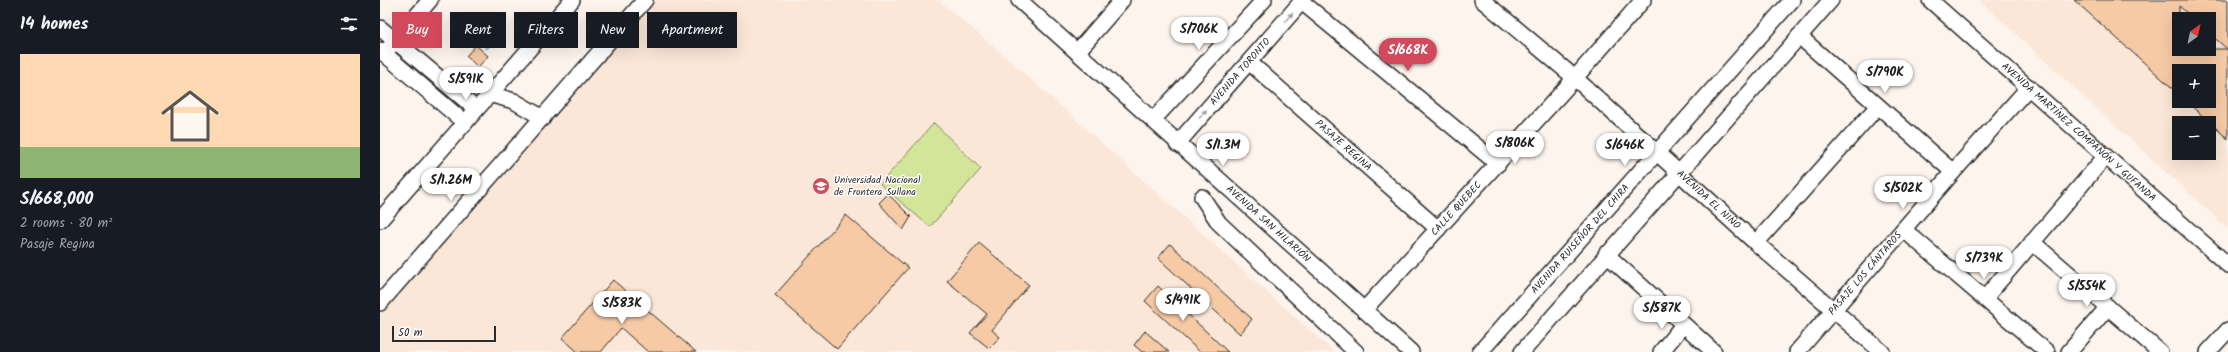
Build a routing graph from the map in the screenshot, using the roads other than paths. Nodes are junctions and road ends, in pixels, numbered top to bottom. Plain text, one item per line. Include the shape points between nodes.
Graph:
1 (430, 0) edge
2 (572, 0) edge
3 (645, 0) edge
4 (1019, 0) edge
5 (1122, 0) edge
6 (1264, 0) edge
7 (1482, 0) edge
8 (1643, 0) edge
9 (1792, 0) edge
10 (1831, 0) edge
11 (1930, 0) edge
12 (1302, 1) edge
13 (420, 12) edge
14 (380, 28) edge
15 (1799, 36) junction
16 (392, 38) edge
17 (392, 44) edge
18 (403, 48) edge
19 (1076, 52) junction
20 (381, 54) edge
21 (1249, 62) junction
22 (1575, 78) junction
23 (2029, 88) junction
24 (490, 94) junction
25 (1878, 106) junction
26 (476, 109) junction
27 (543, 118) junction
28 (1154, 120) junction
29 (465, 123) junction
30 (1177, 144) junction
31 (1657, 151) junction
32 (2105, 157) junction
33 (1498, 164) junction
34 (1679, 172) junction
35 (1953, 172) junction
36 (1202, 197) dead end
37 (380, 220) edge
38 (1438, 229) junction
39 (1904, 230) junction
40 (2032, 242) junction
41 (1756, 244) junction
42 (1606, 254) junction
43 (2228, 265) edge
44 (1984, 298) junction
45 (380, 303) edge
46 (2108, 307) junction
47 (1364, 310) junction
48 (1834, 310) junction
49 (1683, 325) junction
50 (2228, 330) edge
51 (1356, 352) edge
52 (1411, 352) edge
53 (1480, 352) edge
54 (1522, 352) edge
55 (1661, 352) edge
56 (1714, 352) edge
57 (1797, 352) edge
58 (1882, 352) edge
59 (2047, 352) edge
60 (2069, 352) edge
61 (2160, 352) edge
62 (2208, 352) edge

1 - 13 street
2 - 24 street
3 - 27 street
4 - 19 street, AVENIDA SAN HILARIÓN
5 - 19 street
6 - 28 street
7 - 22 street, AVENIDA EL NIÑO
8 - 22 street, CALLE QUEBEC
9 - 31 street, AVENIDA RUISEÑOR DEL CHIRA
10 - 15 street
11 - 23 street, AVENIDA MARTÍNEZ COMPAÑÓN Y GUFANDA
21 -> 12 street, AVENIDA TORONTO
12 - 33 street
14 - 16 street
15 - 25 street
15 - 34 street
17 - 20 street
18 - 26 street
19 - 28 street, AVENIDA SAN HILARIÓN
20 - 29 street
30 -> 21 street, AVENIDA TORONTO
21 - 38 street, PASAJE REGINA
22 - 31 street, AVENIDA EL NIÑO
22 - 33 street, CALLE QUEBEC
23 - 32 street, AVENIDA MARTÍNEZ COMPAÑÓN Y GUFANDA
23 - 35 street, PASAJE LOS CÁNTAROS
24 - 26 street
24 - 27 street via 514,101
25 - 35 street
25 - 41 street
26 - 29 street
27 - 45 street
28 - 30 street, AVENIDA SAN HILARIÓN
29 - 37 street
30 - 47 street, AVENIDA SAN HILARIÓN
31 - 34 street, AVENIDA EL NIÑO
31 - 53 street, AVENIDA RUISEÑOR DEL CHIRA
32 - 40 street
32 - 43 street, AVENIDA MARTÍNEZ COMPAÑÓN Y GUFANDA
33 - 38 street, CALLE QUEBEC
34 - 41 street, AVENIDA EL NIÑO
34 - 42 street
35 - 39 street, PASAJE LOS CÁNTAROS
36 - 51 street via 1219,223
38 - 47 street, CALLE QUEBEC
39 - 44 street
39 - 48 street, PASAJE LOS CÁNTAROS
40 - 44 street
40 - 46 street
41 - 48 street, AVENIDA EL NIÑO
42 - 49 street
42 - 54 street
44 - 59 street
46 - 60 street
46 - 61 street
47 - 52 street, AVENIDA SAN HILARIÓN
48 - 57 street, PASAJE LOS CÁNTAROS
48 - 58 street, AVENIDA EL NIÑO
49 - 55 street
49 - 56 street
50 - 62 street

